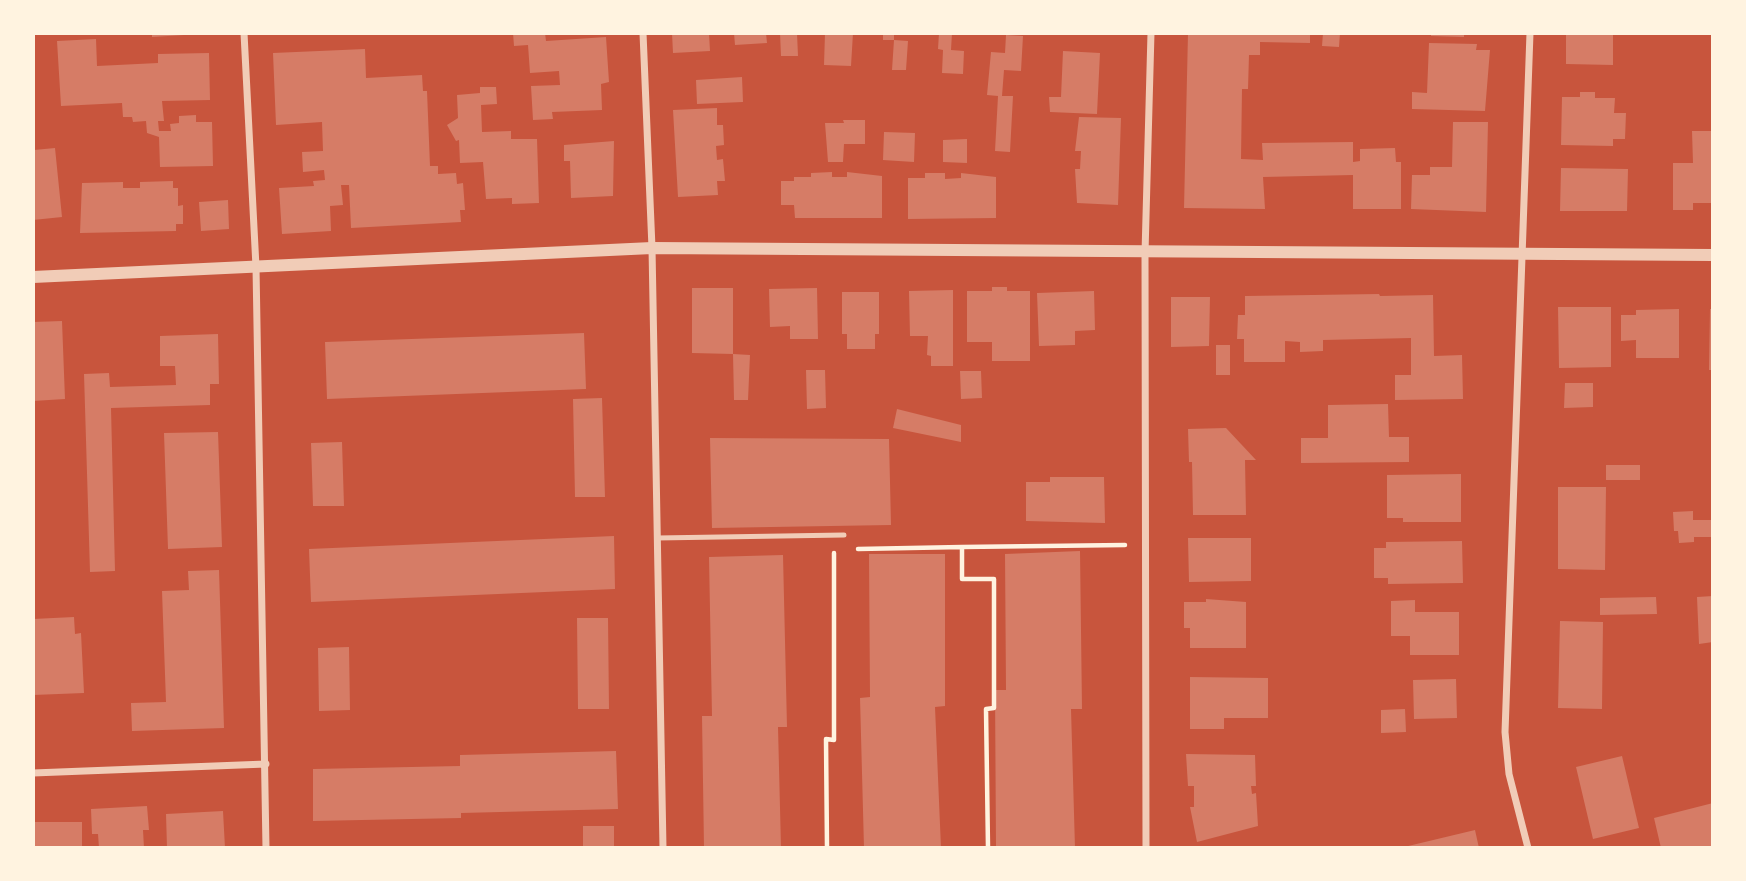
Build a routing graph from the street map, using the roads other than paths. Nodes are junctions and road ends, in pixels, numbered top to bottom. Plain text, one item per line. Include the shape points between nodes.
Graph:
1 (244, 33) edge
2 (643, 33) edge
3 (1151, 33) edge
4 (1530, 33) edge
5 (652, 248) junction
6 (1146, 253) junction
7 (1521, 254) junction
8 (1713, 255) edge
9 (256, 267) junction
10 (33, 277) edge
11 (844, 535) dead end
12 (657, 538) junction
13 (265, 764) junction
14 (33, 773) edge
15 (266, 848) edge
16 (663, 848) edge
17 (1146, 848) edge
18 (1528, 848) edge

1 - 9 street
2 - 5 street
3 - 6 street
4 - 7 street
5 - 6 street
5 - 9 street
5 - 12 street
6 - 7 street
6 - 17 street
7 - 8 street
7 - 18 street via 1504,732 1509,774
9 - 10 street
9 - 13 street
11 - 12 lane
12 - 16 street
13 - 14 street
13 - 15 street

